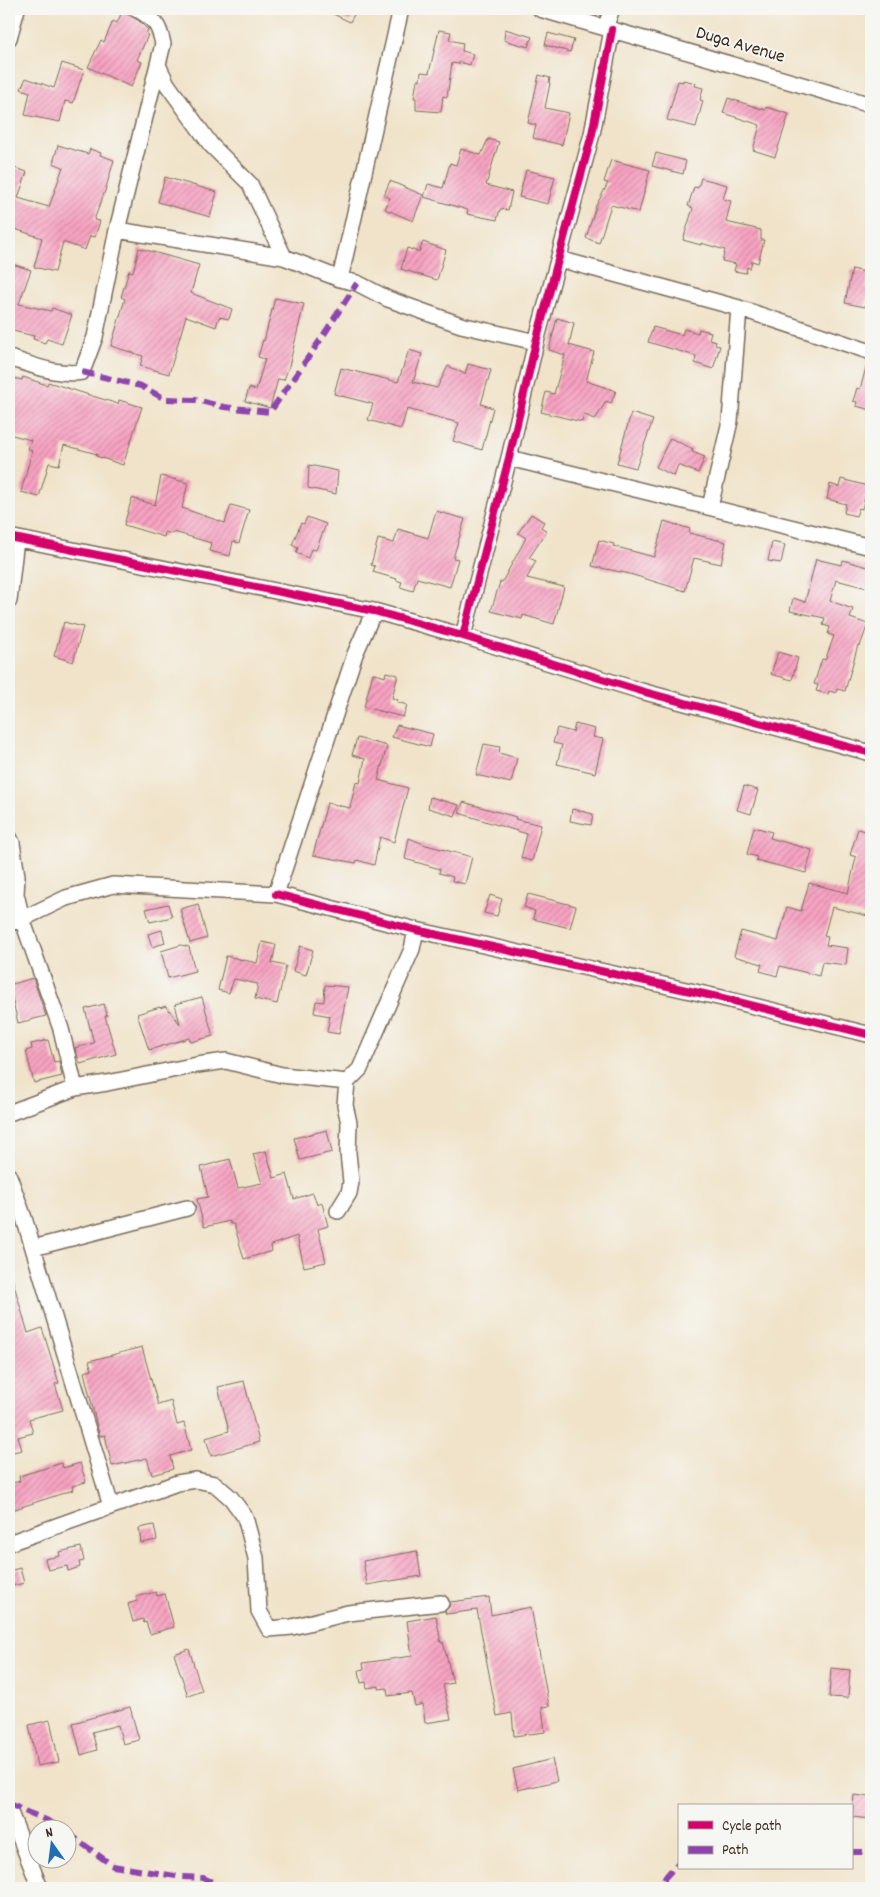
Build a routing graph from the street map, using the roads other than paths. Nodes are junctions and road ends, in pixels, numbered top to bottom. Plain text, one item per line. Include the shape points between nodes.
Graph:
1 (17, 9) edge
2 (137, 9) edge
3 (401, 9) edge
4 (540, 9) edge
5 (612, 9) edge
6 (609, 29) junction
7 (9, 38) edge
8 (158, 65) junction
9 (871, 105) edge
10 (118, 230) junction
11 (284, 257) junction
12 (559, 259) junction
13 (340, 279) junction
14 (739, 308) junction
15 (536, 342) junction
16 (871, 352) edge
17 (9, 358) edge
18 (509, 458) junction
19 (710, 508) junction
20 (12, 538) edge
21 (871, 547) edge
22 (9, 601) edge
23 (374, 611) junction
24 (463, 636) junction
25 (871, 753) edge
26 (9, 837) edge
27 (276, 894) junction
28 (15, 921) edge
29 (416, 930) junction
30 (871, 1035) edge
31 (347, 1082) junction
32 (75, 1088) junction
33 (9, 1113) edge
34 (9, 1176) edge
35 (187, 1208) dead end
36 (338, 1211) dead end
37 (33, 1248) junction
38 (111, 1506) junction
39 (9, 1543) edge
40 (441, 1603) dead end
41 (9, 1810) edge
42 (40, 1888) edge

1 - 7 street
2 - 8 street via 153,18 160,30 163,44
3 - 13 street
4 - 6 street, Duga Avenue
5 - 6 street
6 - 9 street, Duga Avenue
6 - 12 street via 592,134
8 - 10 street
8 - 11 street via 167,84 211,144 250,184
10 - 11 street
10 - 17 street via 95,337 82,372 56,373
11 - 13 street
12 - 14 street
12 - 15 street
13 - 15 street via 461,325
14 - 16 street
14 - 19 street via 730,420
15 - 18 street
18 - 19 street
18 - 24 street
19 - 21 street
20 - 22 street
20 - 23 street
23 - 24 street
23 - 27 street via 355,654
24 - 25 street via 641,690
26 - 28 street via 16,868
27 - 28 street via 113,885 66,898
27 - 29 street
28 - 32 street via 61,1030
29 - 30 street via 722,998
29 - 31 street via 412,949 360,1068
31 - 32 street via 282,1075 226,1061
31 - 36 street via 351,1182 350,1193
32 - 33 street
34 - 37 street
35 - 37 street
37 - 38 street
38 - 39 street
38 - 40 street via 177,1483 196,1480 216,1484 245,1517 256,1558 259,1611 269,1629 292,1627 348,1613
41 - 42 street

